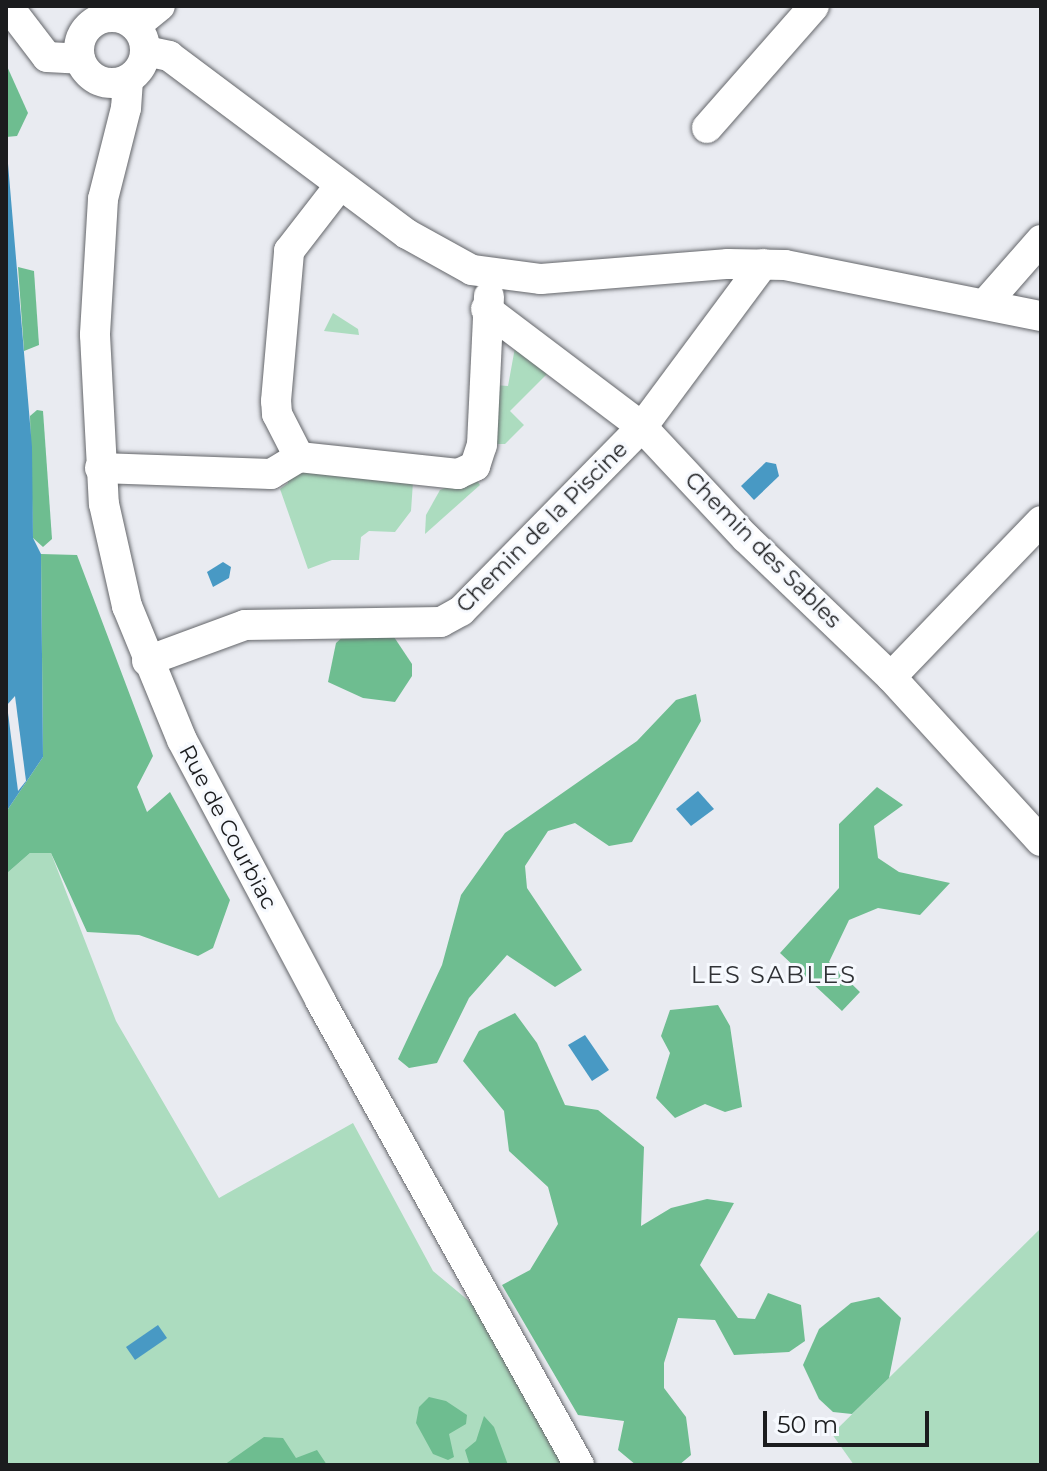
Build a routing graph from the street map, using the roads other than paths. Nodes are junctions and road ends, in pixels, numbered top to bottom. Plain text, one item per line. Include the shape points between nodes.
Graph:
1 (8, 6) edge
2 (160, 6) edge
3 (814, 6) edge
4 (122, 25) edge
5 (80, 59) junction
6 (114, 81) junction
7 (707, 128) dead end
8 (340, 185) junction
9 (1041, 240) edge
10 (763, 264) junction
11 (493, 276) junction
12 (985, 304) junction
13 (486, 309) junction
14 (1041, 316) edge
15 (642, 427) junction
16 (299, 457) junction
17 (100, 468) junction
18 (1041, 521) edge
19 (147, 661) junction
20 (891, 677) junction
21 (1041, 841) edge
22 (579, 1465) edge

1 - 5 street via 47,57
2 - 4 street
3 - 7 street
4 - 5 street via 87,28
4 - 6 street via 140,68
4 - 8 street
5 - 6 street
6 - 17 street, Rue de Courbiac via 118,125 97,255
8 - 11 street via 437,253
8 - 16 street via 289,251 276,401 277,414
9 - 12 street
10 - 11 street via 541,279
10 - 12 street via 867,278
10 - 15 street, Chemin de la Piscine
11 - 13 street
12 - 14 street
13 - 15 street, Chemin des Sables
13 - 16 street via 482,445 475,466 458,474
15 - 19 street, Chemin de la Piscine via 461,611 441,622 245,625
15 - 20 street, Chemin des Sables via 746,538
16 - 17 street via 271,474
17 - 19 street, Rue de Courbiac via 127,606
18 - 20 street
19 - 22 street, Rue de Courbiac via 182,740 320,1000
20 - 21 street, Chemin des Sables

